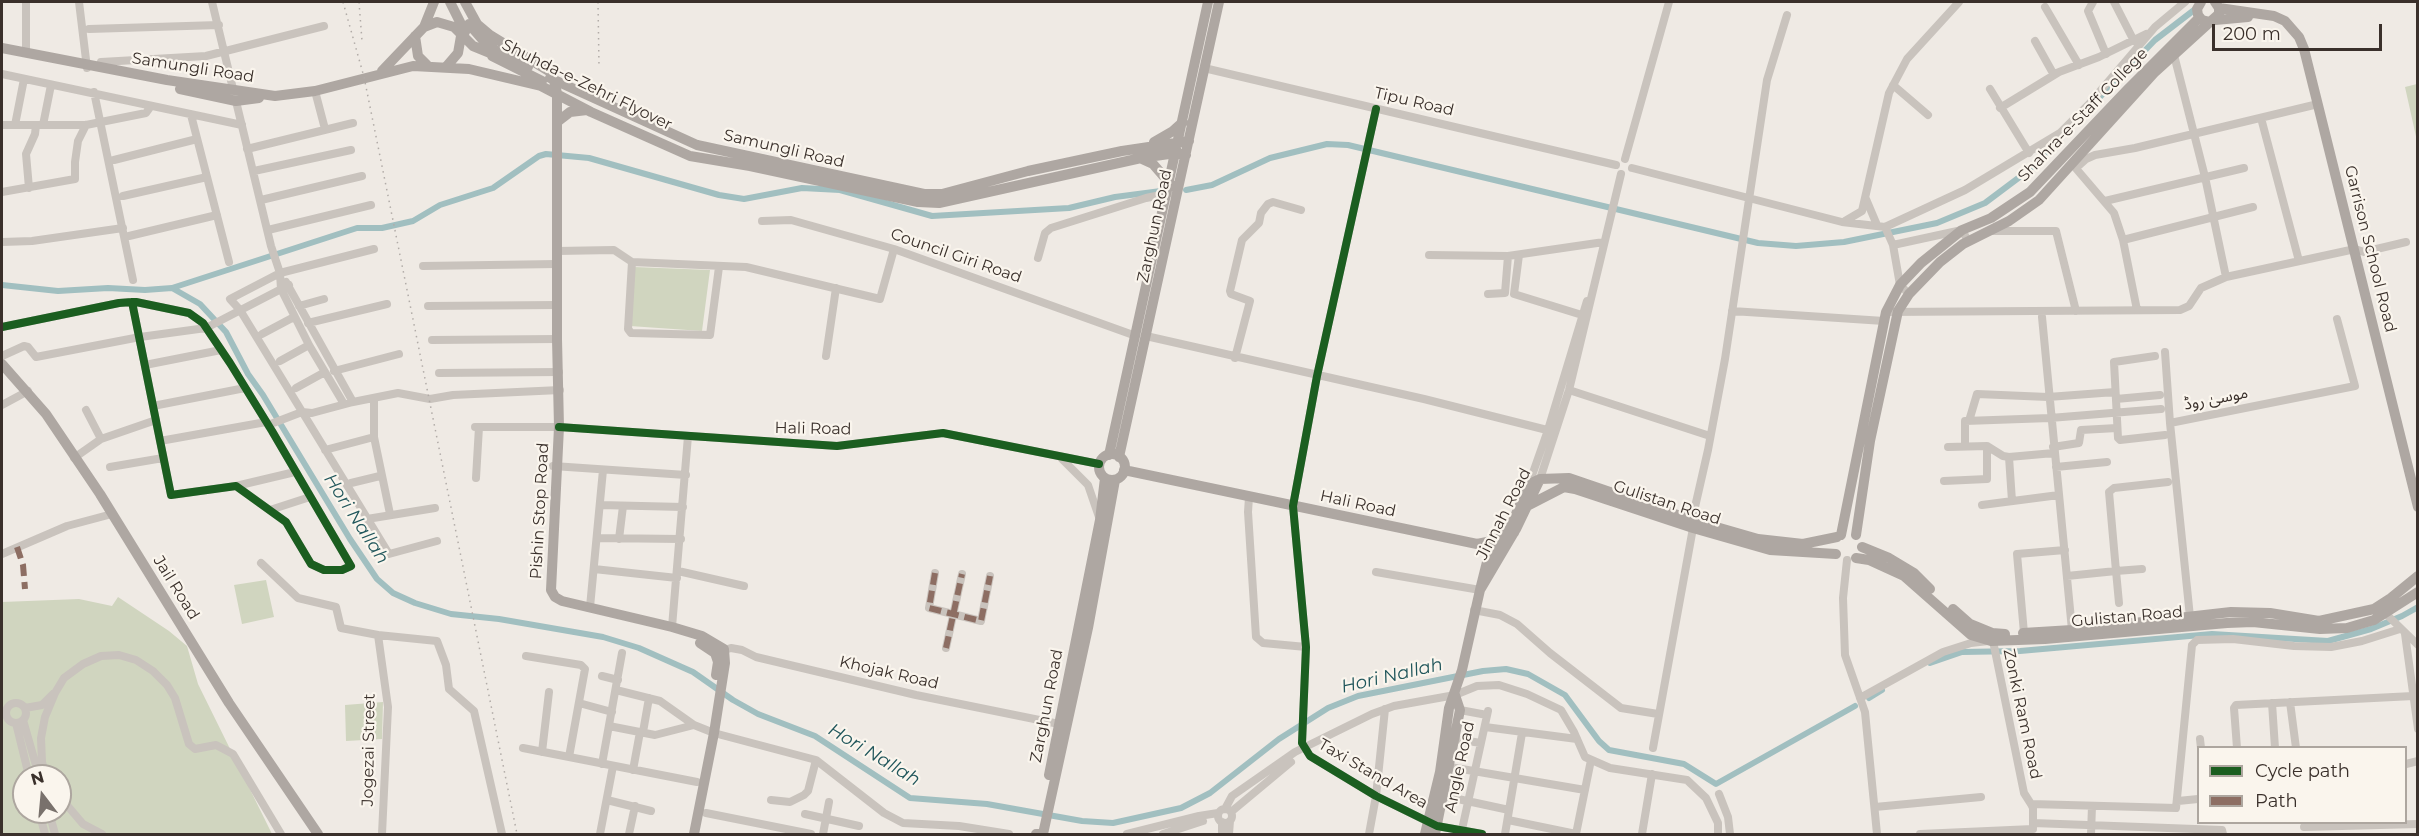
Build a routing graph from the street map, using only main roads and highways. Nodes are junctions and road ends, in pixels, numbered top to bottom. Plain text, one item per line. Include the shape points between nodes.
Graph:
1 (434, 2) edge
2 (449, 2) edge
3 (460, 2) edge
4 (465, 2) edge
5 (1208, 2) edge
6 (1219, 2) edge
7 (2200, 2) edge
8 (2217, 5) edge
9 (2269, 16) junction
10 (2208, 20) junction
11 (444, 23) junction
12 (423, 27) junction
13 (416, 36) junction
14 (461, 36) junction
15 (2, 48) edge
16 (2, 54) edge
17 (427, 65) junction
18 (446, 66) junction
19 (87, 67) junction
20 (380, 73) junction
21 (552, 73) junction
22 (551, 91) junction
23 (587, 110) junction
24 (557, 122) junction
25 (1183, 122) junction
26 (555, 148) junction
27 (712, 148) junction
28 (1183, 148) junction
29 (1142, 152) junction
30 (699, 156) junction
31 (555, 168) junction
32 (1168, 187) junction
33 (1178, 194) junction
34 (555, 264) junction
35 (1890, 315) junction
36 (1141, 336) junction
37 (2, 364) edge
38 (1114, 456) junction
39 (556, 466) junction
40 (1124, 470) junction
41 (1110, 479) junction
42 (1540, 479) junction
43 (1529, 484) joint
44 (1528, 505) junction
45 (2418, 507) edge
46 (1693, 524) junction
47 (1514, 533) junction
48 (1856, 535) junction
49 (1839, 536) junction
50 (1502, 537) junction
51 (1477, 544) junction
52 (1862, 547) junction
53 (1836, 554) junction
54 (1852, 559) junction
55 (1487, 562) junction
56 (1490, 574) junction
57 (2418, 576) edge
58 (1480, 590) junction
59 (2418, 592) edge
60 (1089, 595) junction
61 (2118, 629) junction
62 (1993, 644) junction
63 (720, 651) junction
64 (1456, 690) junction
65 (718, 691) junction
66 (711, 732) junction
67 (1434, 827) edge
68 (318, 834) edge
69 (687, 834) edge
70 (694, 834) edge
71 (1036, 834) edge
72 (1043, 834) edge
73 (1425, 834) edge

1 - 12 main road
2 - 11 main road
2 - 30 main road, Shuhda-e-Zehri Flyover via 464,32 492,56
3 - 27 main road, Shuhda-e-Zehri Flyover via 471,27 495,50 559,83 697,145
4 - 21 main road via 477,24 490,35
5 - 25 main road, Zarghun Road
6 - 28 main road, Zarghun Road
7 - 10 main road via 2197,12
8 - 9 main road, Garrison School Road
8 - 10 main road via 2219,15
9 - 10 main road
9 - 45 main road, Garrison School Road via 2285,21 2299,37 2309,65
10 - 35 main road, Shahra-e-Staff College via 2039,200 1940,262
10 - 35 main road, Shahra-e-Staff College via 2030,192 1991,218 1962,230 1921,263 1899,285
11 - 12 main road
11 - 14 main road, Samungli Road
12 - 13 main road
13 - 17 main road via 418,56
13 - 20 main road
14 - 18 main road via 458,53
14 - 21 main road, Samungli Road via 482,51
15 - 19 main road, Samungli Road
16 - 19 main road, Samungli Road
17 - 18 main road, Samungli Road
17 - 20 main road, Samungli Road
18 - 22 main road, Samungli Road via 508,77
19 - 20 main road, Samungli Road via 235,96 315,91
21 - 22 main road
21 - 27 main road, Samungli Road via 699,138
22 - 23 main road, Samungli Road
22 - 24 main road
22 - 26 main road
23 - 24 main road via 570,112
23 - 30 main road, Samungli Road via 683,154
24 - 26 main road
25 - 28 main road, Zarghun Road
25 - 29 main road
26 - 31 main road
27 - 29 main road, Samungli Road via 924,194 942,194 1028,171
28 - 29 main road, Samungli Road
28 - 32 main road, Zarghun Road
28 - 33 main road, Zarghun Road
29 - 30 main road, Samungli Road via 939,203 894,198
29 - 32 main road
31 - 34 main road, Pishin Stop Road
31 - 34 main road, Pishin Stop Road
32 - 33 main road
32 - 36 main road, Zarghun Road
33 - 36 main road, Zarghun Road
34 - 39 main road, Pishin Stop Road
35 - 48 main road, Shahra-e-Staff College
35 - 49 main road, Shahra-e-Staff College
36 - 38 main road, Zarghun Road
37 - 68 main road, Jail Road via 46,414 229,703
38 - 40 main road via 1124,463
38 - 41 main road via 1103,458 1100,465 1100,472
39 - 63 main road, Pishin Stop Road via 551,590 555,597 702,636
39 - 63 main road, Pishin Stop Road via 544,587 547,598 560,607 661,629
40 - 41 main road
40 - 51 main road, Hali Road
41 - 60 main road, Zarghun Road
41 - 60 main road, Zarghun Road
42 - 43 main road, Gulistan Road
42 - 44 main road, Jinnah Road
42 - 46 main road, Gulistan Road via 1569,478
43 - 50 main road, Jinnah Road
44 - 46 main road, Gulistan Road via 1564,487
44 - 47 main road, Jinnah Road
46 - 49 main road, Gulistan Road via 1780,543 1803,544
46 - 53 main road, Gulistan Road via 1770,550
47 - 50 main road, Hali Road
47 - 56 main road, Jinnah Road
48 - 49 main road
48 - 52 main road
49 - 53 main road via 1834,545
50 - 51 main road, Hali Road
50 - 55 main road, Jinnah Road
51 - 55 main road
52 - 54 main road
52 - 62 main road, Gulistan Road via 1914,573
53 - 54 main road
54 - 62 main road, Gulistan Road via 1869,560 1904,576 1971,635
55 - 56 main road
55 - 58 main road, Jinnah Road
56 - 58 main road, Jinnah Road
57 - 61 main road, Gulistan Road via 2374,609 2319,621 2231,612
58 - 64 main road, Jinnah Road
59 - 61 main road, Gulistan Road via 2386,614 2347,628 2245,622
60 - 71 main road, Zarghun Road
60 - 72 main road, Zarghun Road
61 - 62 main road, Gulistan Road
61 - 62 main road, Gulistan Road via 2024,633
63 - 65 main road
63 - 65 main road via 725,663
64 - 67 main road, Jinnah Road via 1449,708
64 - 67 main road, Jinnah Road via 1460,710 1444,796
65 - 66 main road
66 - 69 main road
66 - 70 main road
67 - 73 main road, Jinnah Road
71 - 72 main road

